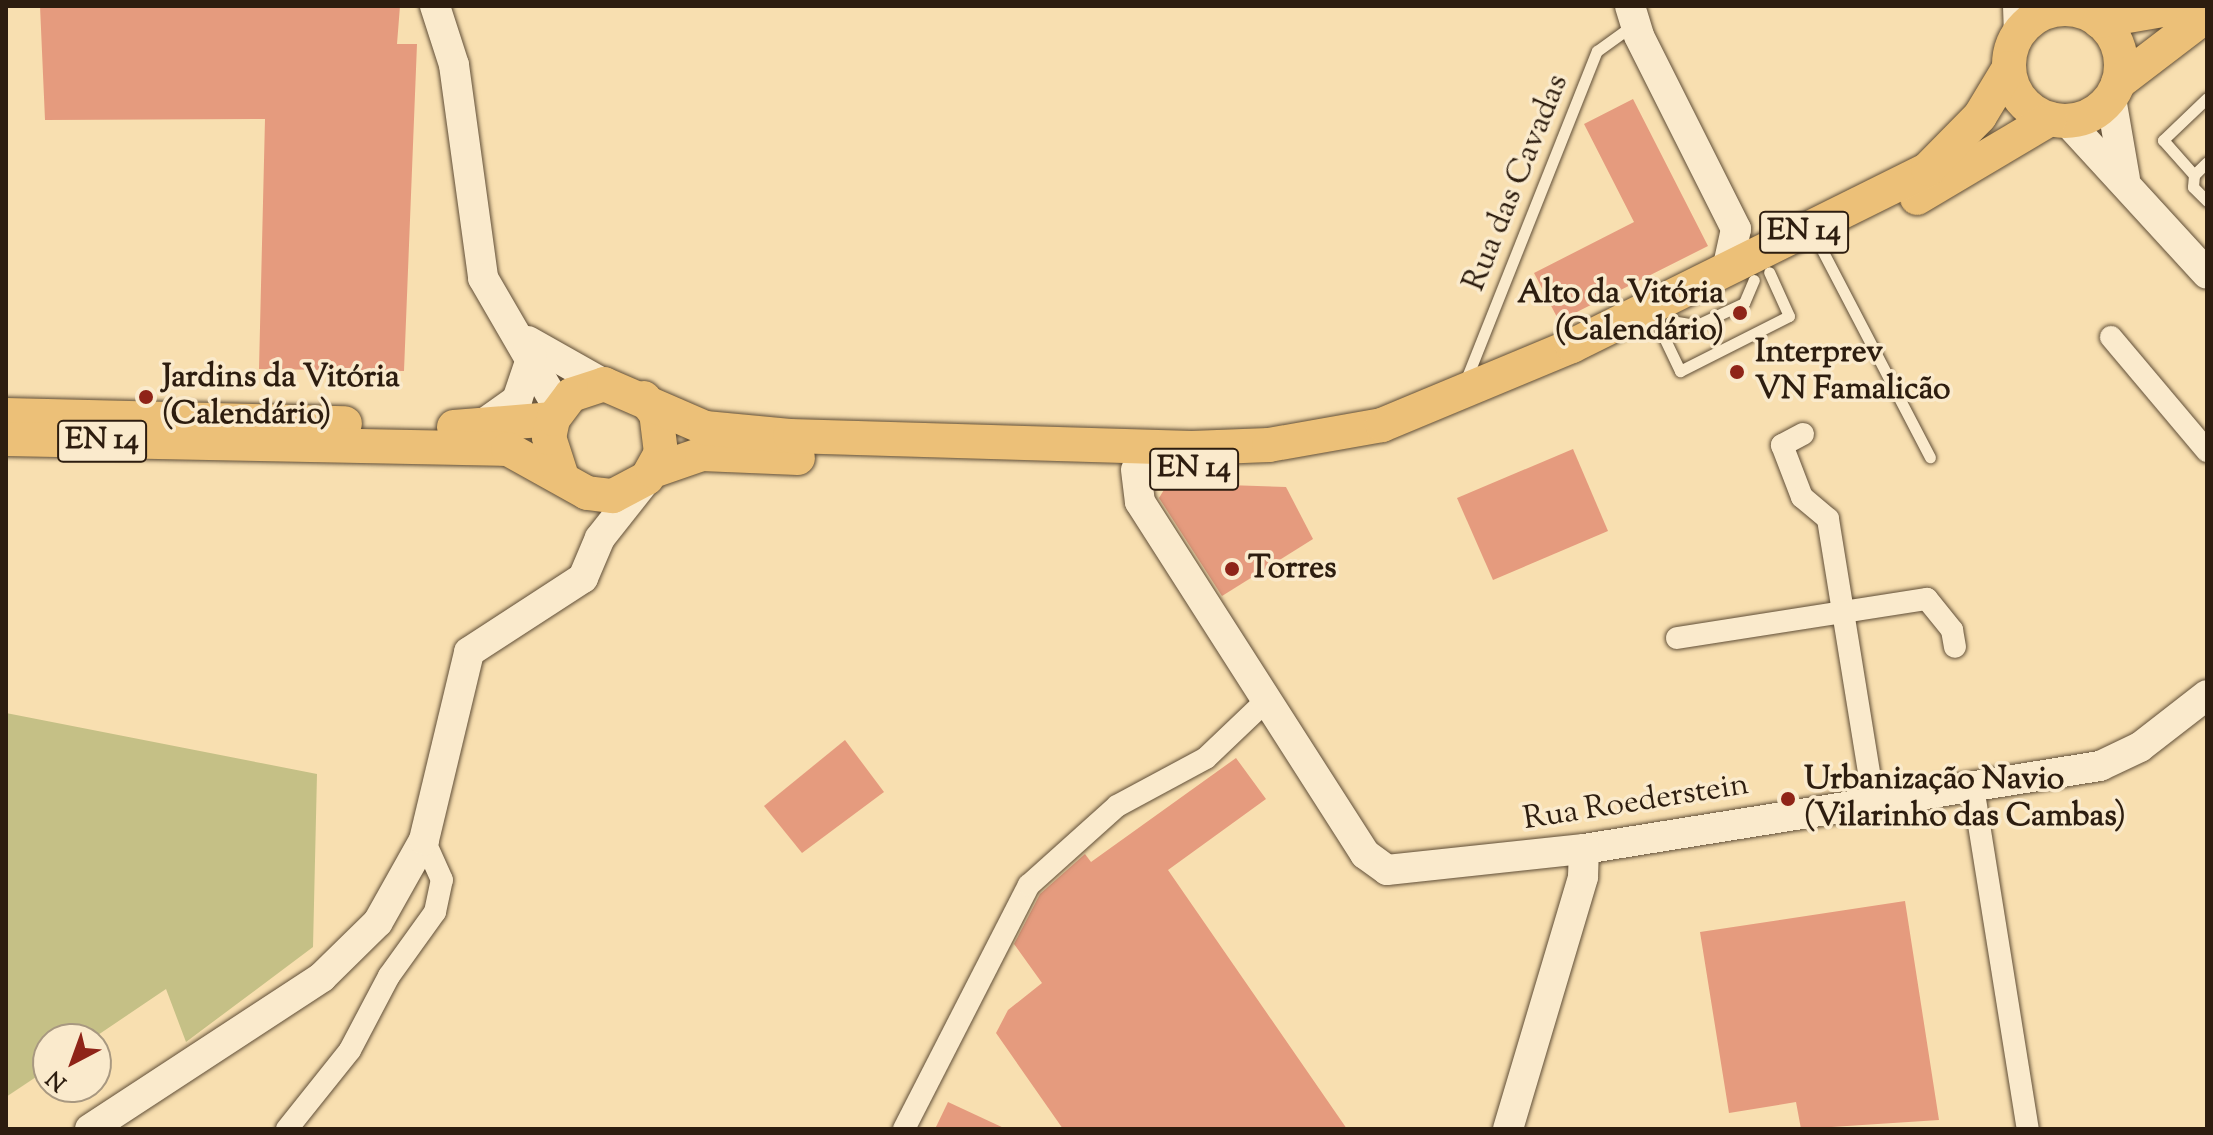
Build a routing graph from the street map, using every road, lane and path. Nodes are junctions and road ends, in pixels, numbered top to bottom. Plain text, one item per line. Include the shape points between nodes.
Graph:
1 (435, 6) edge
2 (2186, 6) edge
3 (2086, 13) edge
4 (1633, 15) edge
5 (2207, 15) edge
6 (2018, 20) edge
7 (2009, 68) junction
8 (2114, 90) junction
9 (2207, 98) edge
10 (2058, 120) junction
11 (2207, 162) edge
12 (2194, 175) junction
13 (2125, 179) junction
14 (2207, 201) edge
15 (1736, 229) junction
16 (1821, 248) junction
17 (1756, 268) junction
18 (2207, 274) edge
19 (1665, 324) junction
20 (2111, 337) dead end
21 (528, 347) junction
22 (604, 384) junction
23 (1469, 385) junction
24 (644, 398) junction
25 (556, 414) junction
26 (6, 415) edge
27 (479, 427) junction
28 (1803, 434) dead end
29 (6, 439) edge
30 (2207, 451) edge
31 (1930, 457) dead end
32 (1136, 470) junction
33 (650, 475) junction
34 (568, 480) junction
35 (600, 538) junction
36 (1849, 616) junction
37 (1677, 638) dead end
38 (1955, 647) dead end
39 (2207, 695) edge
40 (1267, 700) junction
41 (1973, 787) junction
42 (1874, 803) junction
43 (424, 840) junction
44 (1584, 849) junction
45 (90, 1129) edge
46 (287, 1129) edge
47 (904, 1129) edge
48 (1508, 1129) edge
49 (2028, 1129) edge

1 - 21 street via 454,65 483,278
2 - 3 main road, EN 14
3 - 6 main road, EN 14 via 2047,12
3 - 8 main road via 2118,49
4 - 15 street
4 - 23 lane, Rua das Cavadas via 1597,51
5 - 8 main road, EN 14
6 - 7 main road, EN 14
7 - 10 main road via 2021,100
7 - 17 main road, EN 14 via 1980,116 1928,169
8 - 10 main road, EN 14
8 - 13 street
9 - 12 lane via 2163,140
10 - 13 street
10 - 16 main road, EN 14
11 - 12 lane
12 - 14 lane via 2193,187
13 - 18 street
15 - 17 street
15 - 17 street
16 - 17 main road, EN 14
16 - 31 lane
17 - 19 main road, EN 14
17 - 19 lane via 1789,316 1680,371
17 - 23 main road, EN 14
19 - 32 main road, EN 14 via 1445,427 1388,445 1268,466
20 - 30 street
21 - 22 street
21 - 25 street
21 - 27 street via 517,400
22 - 24 main road, EN 14
22 - 25 main road, EN 14 via 579,391
23 - 24 main road, EN 14 via 1332,436 1178,448 790,436 705,428
24 - 33 main road via 662,433
25 - 27 main road, EN 14
25 - 34 main road via 549,438
26 - 27 main road, EN 14 via 130,408
28 - 36 street via 1782,445 1802,497 1828,519
29 - 34 main road, EN 14 via 467,446 508,449
32 - 33 main road, EN 14 via 702,454
32 - 40 street via 1140,502
33 - 34 main road, EN 14 via 613,496
33 - 35 street
34 - 35 street
35 - 43 street via 583,578 469,652
36 - 37 street
36 - 38 street via 1927,599 1952,630
36 - 42 street
39 - 41 street, Rua Roederstein via 2140,747 2100,766
40 - 44 street, Rua Roederstein via 1365,854 1387,870
40 - 47 street via 1185,775 1117,806 1029,885
41 - 42 street, Rua Roederstein
41 - 49 street
42 - 44 street, Rua Roederstein
43 - 45 street via 400,890 338,964
43 - 46 street via 442,880 435,912 389,976 350,1050
44 - 48 street via 1583,877

